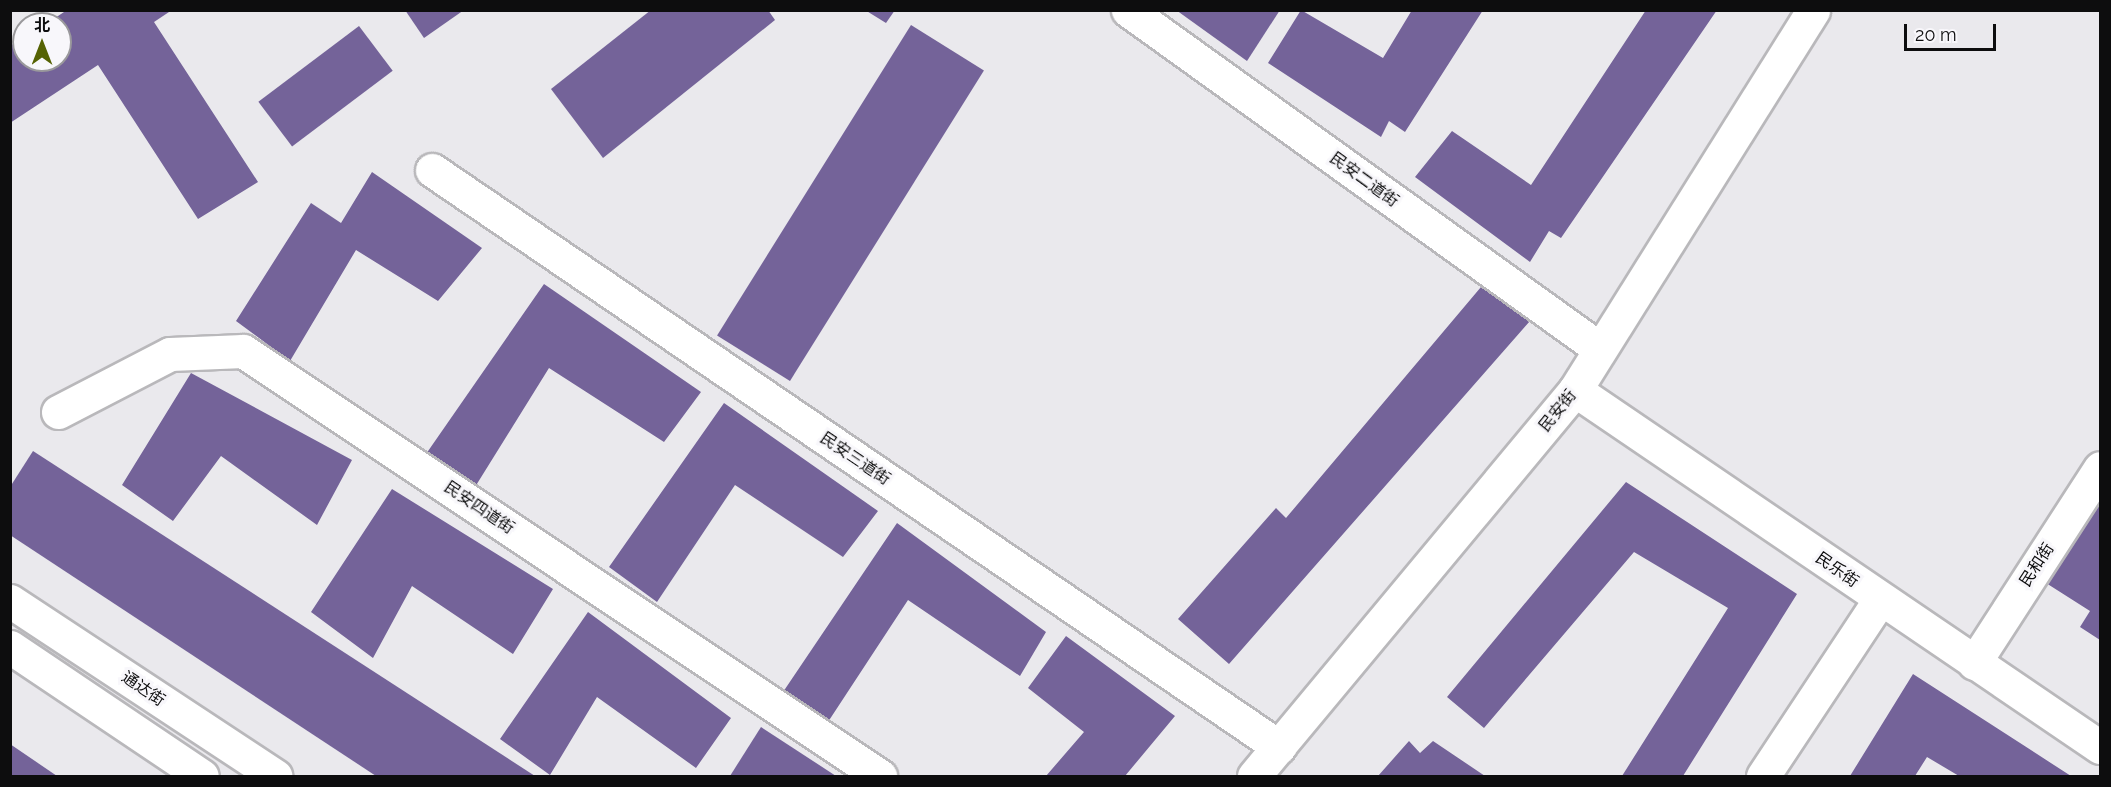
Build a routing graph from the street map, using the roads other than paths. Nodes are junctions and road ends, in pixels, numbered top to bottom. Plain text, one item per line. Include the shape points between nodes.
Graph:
1 (1128, 10) edge
2 (1813, 10) edge
3 (432, 170) dead end
4 (1600, 349) junction
5 (1575, 390) junction
6 (58, 412) dead end
7 (2100, 468) edge
8 (1880, 599) junction
9 (10, 601) edge
10 (10, 647) edge
11 (1974, 663) junction
12 (1279, 747) junction
13 (2100, 747) edge
14 (202, 777) edge
15 (274, 777) edge
16 (880, 777) edge
17 (1254, 777) edge
18 (1763, 777) edge

1 - 4 street, 民安二道街
2 - 4 street, 民安街
3 - 12 street, 民安三道街
4 - 5 street, 民安街
5 - 8 street, 民乐街
5 - 12 street, 民安街
6 - 16 street, 民安四道街 via 170,354 243,351
7 - 11 street, 民和街
8 - 11 street, 民乐街
8 - 18 street
9 - 15 street, 通达街
10 - 14 street
11 - 13 street, 民乐街
12 - 17 street, 民安街

